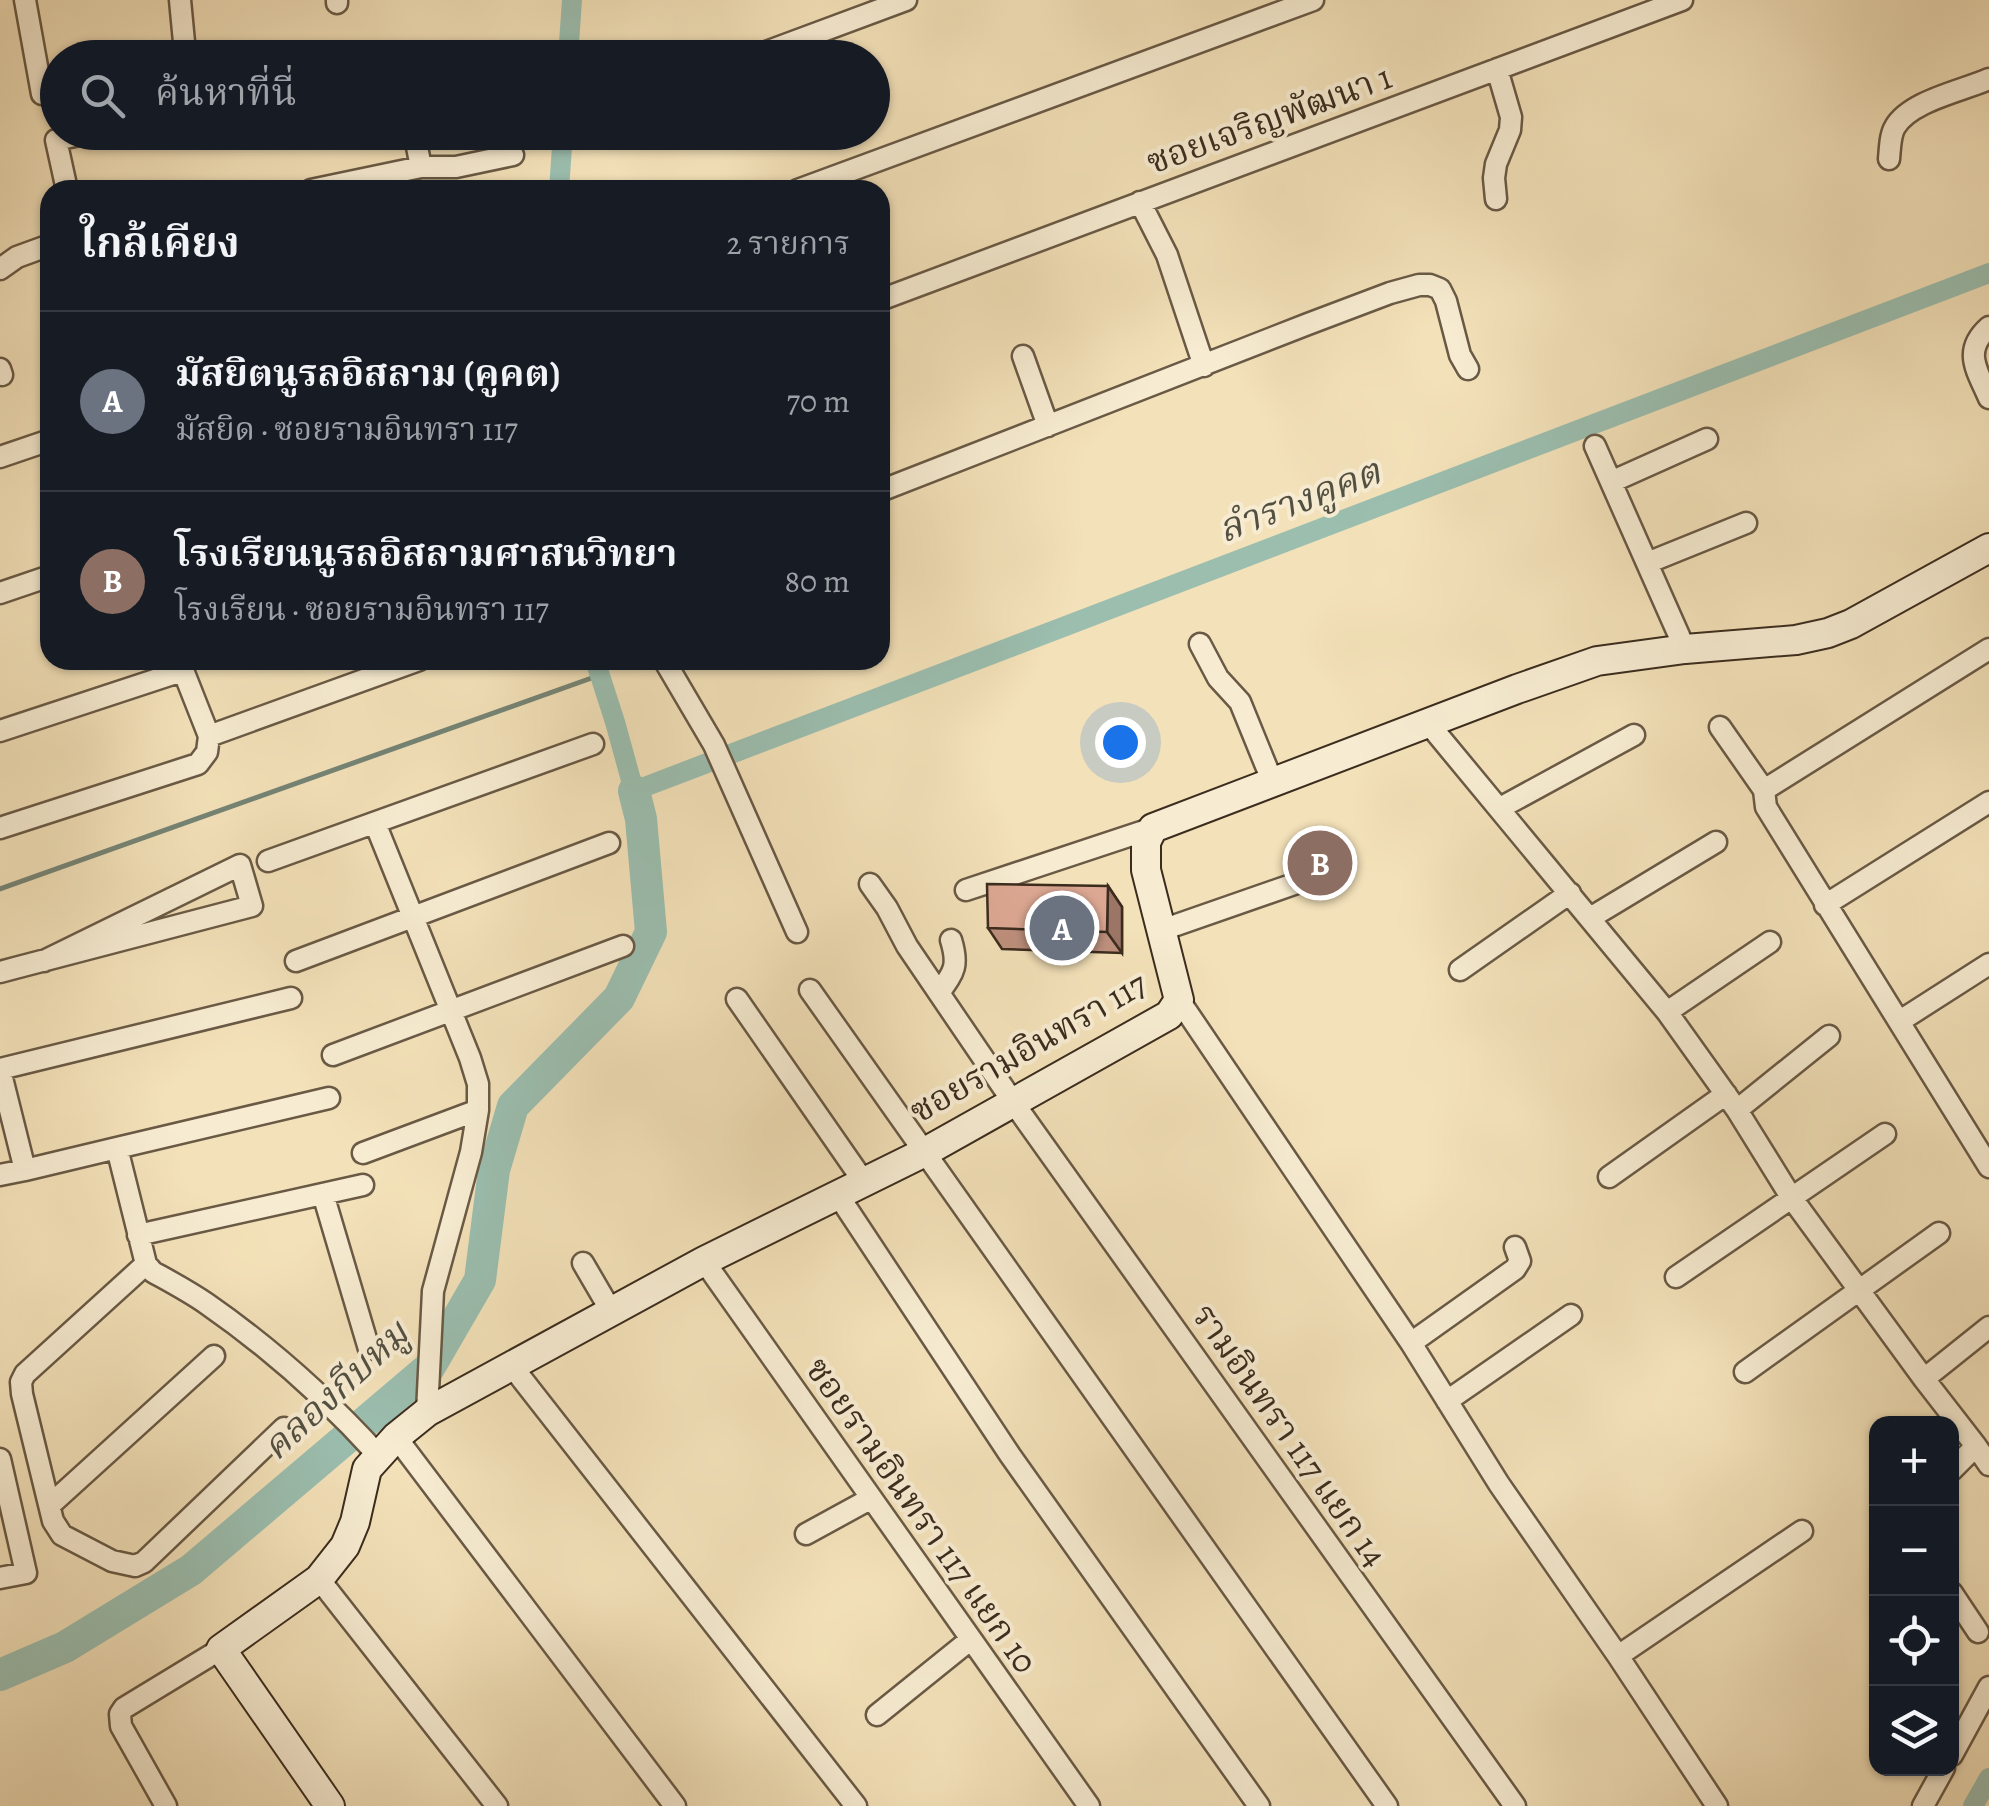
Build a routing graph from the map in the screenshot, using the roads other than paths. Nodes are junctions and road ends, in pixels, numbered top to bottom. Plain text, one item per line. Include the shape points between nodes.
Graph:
1 (25, 0) edge
2 (180, 0) edge
3 (906, 0) edge
4 (1313, 0) edge
5 (1682, 0) edge
6 (184, 40) edge
7 (798, 40) edge
8 (1498, 69) junction
9 (1989, 79) edge
10 (40, 83) edge
11 (58, 150) edge
12 (418, 150) edge
13 (513, 155) dead end
14 (1890, 159) dead end
15 (421, 167) junction
16 (65, 180) edge
17 (359, 180) edge
18 (825, 180) edge
19 (1496, 200) dead end
20 (1140, 202) junction
21 (40, 249) edge
22 (0, 269) edge
23 (890, 296) edge
24 (1989, 327) edge
25 (1023, 356) dead end
26 (1204, 366) junction
27 (1468, 368) dead end
28 (1989, 398) edge
29 (1048, 426) junction
30 (1707, 439) dead end
31 (40, 443) edge
32 (1595, 446) dead end
33 (0, 457) edge
34 (1610, 482) junction
35 (890, 487) edge
36 (1746, 523) dead end
37 (1989, 548) edge
38 (1646, 563) junction
39 (40, 580) edge
40 (0, 594) edge
41 (1200, 644) dead end
42 (1684, 649) junction
43 (1989, 649) edge
44 (167, 670) edge
45 (183, 670) edge
46 (392, 670) edge
47 (670, 670) edge
48 (1428, 724) junction
49 (1720, 727) dead end
50 (0, 731) edge
51 (1634, 735) dead end
52 (209, 736) junction
53 (592, 744) dead end
54 (1273, 783) junction
55 (1764, 790) junction
56 (1989, 802) edge
57 (1500, 808) junction
58 (376, 823) junction
59 (0, 828) edge
60 (1154, 828) junction
61 (1716, 842) dead end
62 (609, 843) dead end
63 (268, 861) dead end
64 (1297, 883) dead end
65 (870, 884) dead end
66 (966, 890) dead end
67 (1570, 893) junction
68 (1825, 905) junction
69 (412, 917) junction
70 (1590, 918) junction
71 (1162, 930) junction
72 (797, 932) dead end
73 (951, 940) dead end
74 (1770, 942) dead end
75 (624, 946) dead end
76 (44, 961) junction
77 (296, 961) dead end
78 (1989, 964) edge
79 (1460, 970) dead end
80 (0, 972) edge
81 (810, 990) dead end
82 (939, 993) junction
83 (291, 998) dead end
84 (737, 999) dead end
85 (1179, 1000) junction
86 (451, 1012) junction
87 (1666, 1012) junction
88 (1900, 1021) junction
89 (1829, 1036) dead end
90 (333, 1054) dead end
91 (0, 1069) edge
92 (329, 1098) dead end
93 (1013, 1102) junction
94 (1731, 1102) junction
95 (478, 1110) junction
96 (1989, 1121) edge
97 (1884, 1134) dead end
98 (1969, 1134) junction
99 (118, 1148) junction
100 (925, 1152) junction
101 (363, 1153) dead end
102 (1989, 1167) edge
103 (25, 1170) junction
104 (0, 1176) edge
105 (1609, 1178) dead end
106 (864, 1182) junction
107 (363, 1184) dead end
108 (323, 1194) junction
109 (838, 1195) junction
110 (1791, 1198) junction
111 (1938, 1232) dead end
112 (138, 1236) junction
113 (1514, 1247) dead end
114 (704, 1261) junction
115 (583, 1263) dead end
116 (146, 1264) junction
117 (1676, 1277) dead end
118 (1858, 1291) junction
119 (611, 1311) junction
120 (1571, 1315) dead end
121 (1989, 1328) edge
122 (1411, 1342) junction
123 (370, 1349) dead end
124 (214, 1356) dead end
125 (511, 1365) junction
126 (1744, 1372) dead end
127 (1924, 1379) junction
128 (427, 1400) junction
129 (1447, 1401) junction
130 (284, 1428) dead end
131 (378, 1443) junction
132 (1976, 1446) junction
133 (1959, 1463) edge
134 (1989, 1466) edge
135 (1, 1471) edge
136 (870, 1499) junction
137 (50, 1505) junction
138 (1802, 1532) dead end
139 (806, 1534) dead end
140 (0, 1578) edge
141 (320, 1578) junction
142 (1954, 1596) edge
143 (1978, 1632) dead end
144 (970, 1640) junction
145 (221, 1648) junction
146 (1618, 1656) junction
147 (1989, 1687) edge
148 (878, 1715) dead end
149 (1959, 1742) edge
150 (1940, 1776) edge
151 (166, 1806) edge
152 (330, 1806) edge
153 (498, 1806) edge
154 (676, 1806) edge
155 (856, 1806) edge
156 (1089, 1806) edge
157 (1260, 1806) edge
158 (1387, 1806) edge
159 (1515, 1806) edge
160 (1717, 1806) edge
161 (1923, 1806) edge

1 - 10 street
2 - 6 street
3 - 7 street
4 - 18 street
5 - 8 street, ซอยเจริญพัฒนา 1
8 - 19 street via 1511,117 1496,164
8 - 20 street, ซอยเจริญพัฒนา 1
9 - 14 street via 1918,105 1894,128
11 - 16 street
12 - 15 street
13 - 15 street
15 - 17 street
20 - 23 street, ซอยเจริญพัฒนา 1
20 - 26 street via 1167,255
21 - 22 street
24 - 28 street via 1972,350
25 - 29 street
26 - 27 street via 1390,293 1430,284 1446,301
26 - 29 street
29 - 35 street
30 - 34 street
31 - 33 street
32 - 34 street
34 - 38 street
36 - 38 street
37 - 42 street via 1828,633
38 - 42 street
39 - 40 street
41 - 54 street via 1240,702
42 - 48 street via 1597,660
43 - 55 street
44 - 50 street
45 - 52 street
46 - 52 street
47 - 72 street via 714,744
48 - 54 street
48 - 57 street
49 - 55 street
51 - 57 street
52 - 59 street via 198,764
53 - 58 street
54 - 60 street
55 - 68 street via 1766,807
56 - 68 street
57 - 67 street
58 - 63 street
58 - 69 street
60 - 66 street
60 - 71 street, ซอยรามอินทรา 117 via 1144,854
61 - 70 street
62 - 69 street
64 - 71 street
65 - 82 street, รามอินทรา 117 แยก 14
67 - 70 street
67 - 79 street
68 - 88 street
69 - 77 street
69 - 86 street
70 - 87 street
71 - 85 street, ซอยรามอินทรา 117
73 - 82 street via 955,965
74 - 87 street
75 - 86 street
76 - 76 street via 252,906 240,865 169,900
76 - 80 street
78 - 88 street
81 - 100 street
82 - 93 street, รามอินทรา 117 แยก 14
83 - 91 street
84 - 106 street
85 - 93 street, ซอยรามอินทรา 117 via 1169,1015
85 - 122 street
86 - 90 street
86 - 95 street via 478,1084
87 - 94 street
88 - 98 street
89 - 94 street
91 - 103 street
92 - 99 street
93 - 100 street, ซอยรามอินทรา 117
93 - 159 street, รามอินทรา 117 แยก 14
94 - 105 street
94 - 110 street
95 - 101 street
95 - 128 street via 433,1291
96 - 98 street
97 - 110 street
98 - 102 street
99 - 103 street
99 - 112 street
100 - 106 street, ซอยรามอินทรา 117
100 - 158 street
103 - 104 street
106 - 109 street, ซอยรามอินทรา 117
107 - 108 street
108 - 112 street
108 - 123 street
109 - 114 street, ซอยรามอินทรา 117
109 - 157 street via 1010,1455
110 - 117 street
110 - 118 street
111 - 118 street
112 - 116 street
113 - 122 street via 1520,1261 1515,1269
114 - 119 street, ซอยรามอินทรา 117
114 - 136 street, ซอยรามอินทรา 117 แยก 10
115 - 119 street
116 - 131 street via 274,1356
116 - 137 street via 24,1374 22,1394
118 - 126 street
118 - 127 street
119 - 125 street, ซอยรามอินทรา 117
120 - 129 street
121 - 127 street
122 - 129 street
124 - 137 street
125 - 128 street, ซอยรามอินทรา 117
125 - 155 street
127 - 132 street
128 - 131 street, ซอยรามอินทรา 117
129 - 146 street
130 - 137 street via 135,1566 62,1535
131 - 141 street, ซอยรามอินทรา 117 via 345,1546
131 - 154 street
132 - 133 street
132 - 134 street
135 - 140 street via 26,1573
136 - 139 street
136 - 144 street, ซอยรามอินทรา 117 แยก 10
138 - 146 street
141 - 145 street, ซอยรามอินทรา 117
141 - 153 street
142 - 143 street
144 - 148 street
144 - 156 street, ซอยรามอินทรา 117 แยก 10
145 - 151 street via 120,1714 120,1726
145 - 152 street
146 - 160 street
147 - 149 street
150 - 161 street

